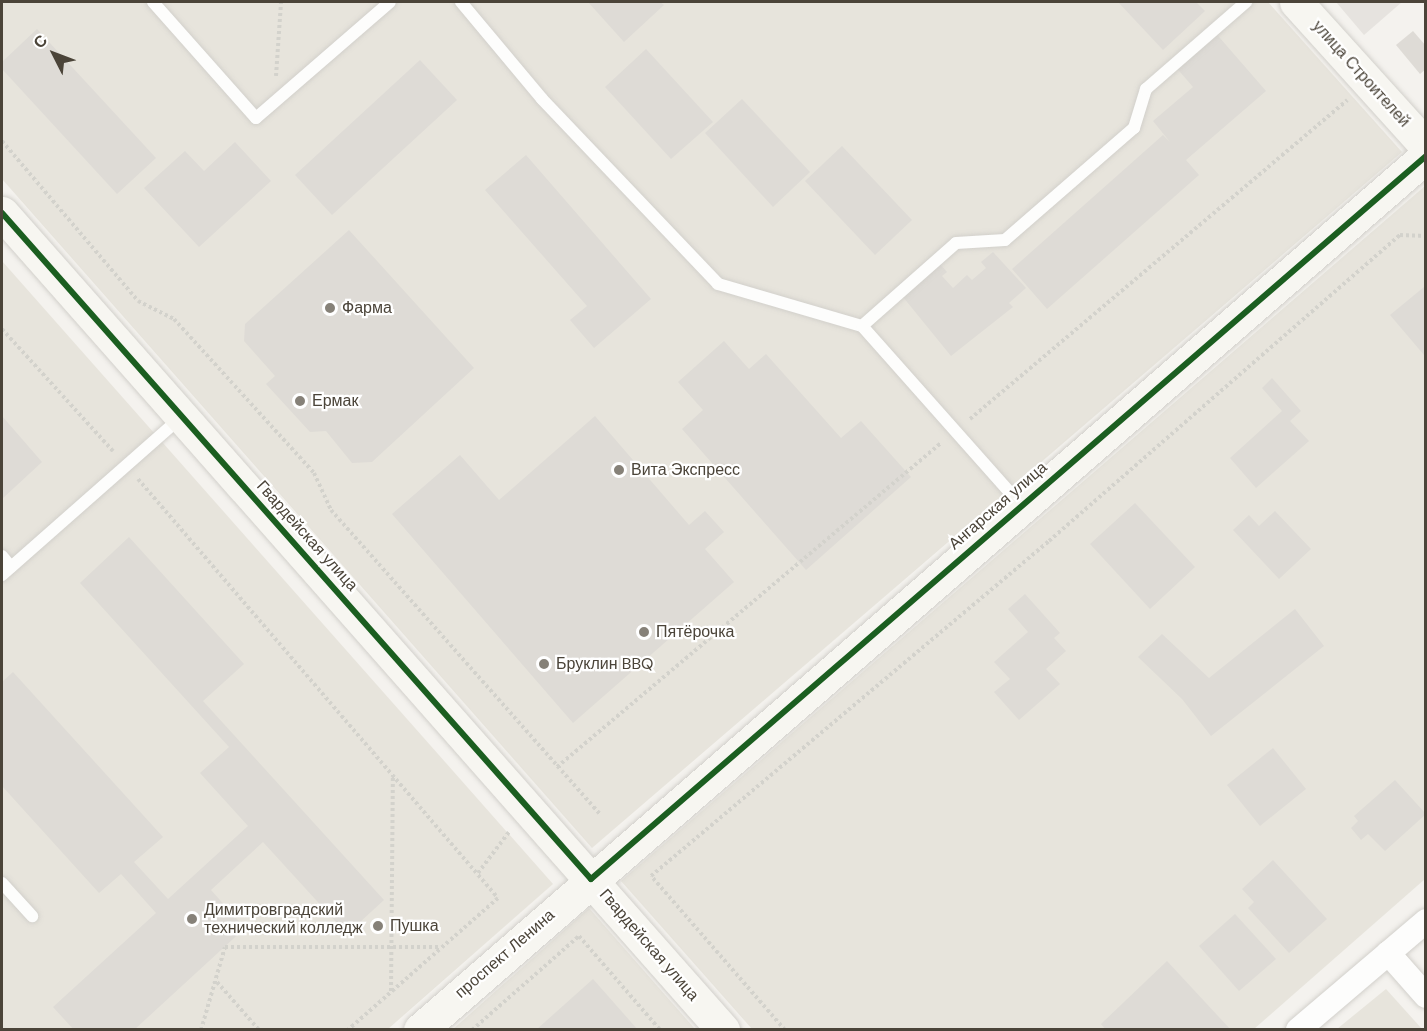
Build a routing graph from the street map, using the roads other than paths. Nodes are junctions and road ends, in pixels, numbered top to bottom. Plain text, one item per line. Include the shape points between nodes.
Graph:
1 (153, 2) edge
2 (390, 2) edge
3 (461, 2) edge
4 (1246, 2) edge
5 (1296, 2) edge
6 (1425, 146) edge
7 (1425, 156) edge
8 (2, 213) edge
9 (862, 326) junction
10 (182, 416) junction
11 (1021, 505) junction
12 (2, 556) edge
13 (6, 571) edge
14 (591, 879) junction
15 (2, 884) edge
16 (32, 916) dead end
17 (1425, 921) edge
18 (1388, 953) junction
19 (1425, 996) edge
20 (420, 1029) edge
21 (723, 1029) edge
22 (1298, 1029) edge

1 - 2 lane via 256,118
3 - 9 lane via 542,99 718,284
4 - 9 lane via 1146,89 1134,128 1005,240 956,243
5 - 6 street, улица Строителей
7 - 11 street, Ангарская улица
8 - 10 street, Гвардейская улица
9 - 11 lane
10 - 13 lane
10 - 14 street, Гвардейская улица
11 - 14 street, Ангарская улица
12 - 13 lane
14 - 20 street, проспект Ленина
14 - 21 street, Гвардейская улица
15 - 16 lane
17 - 18 street
18 - 19 street
18 - 22 street

